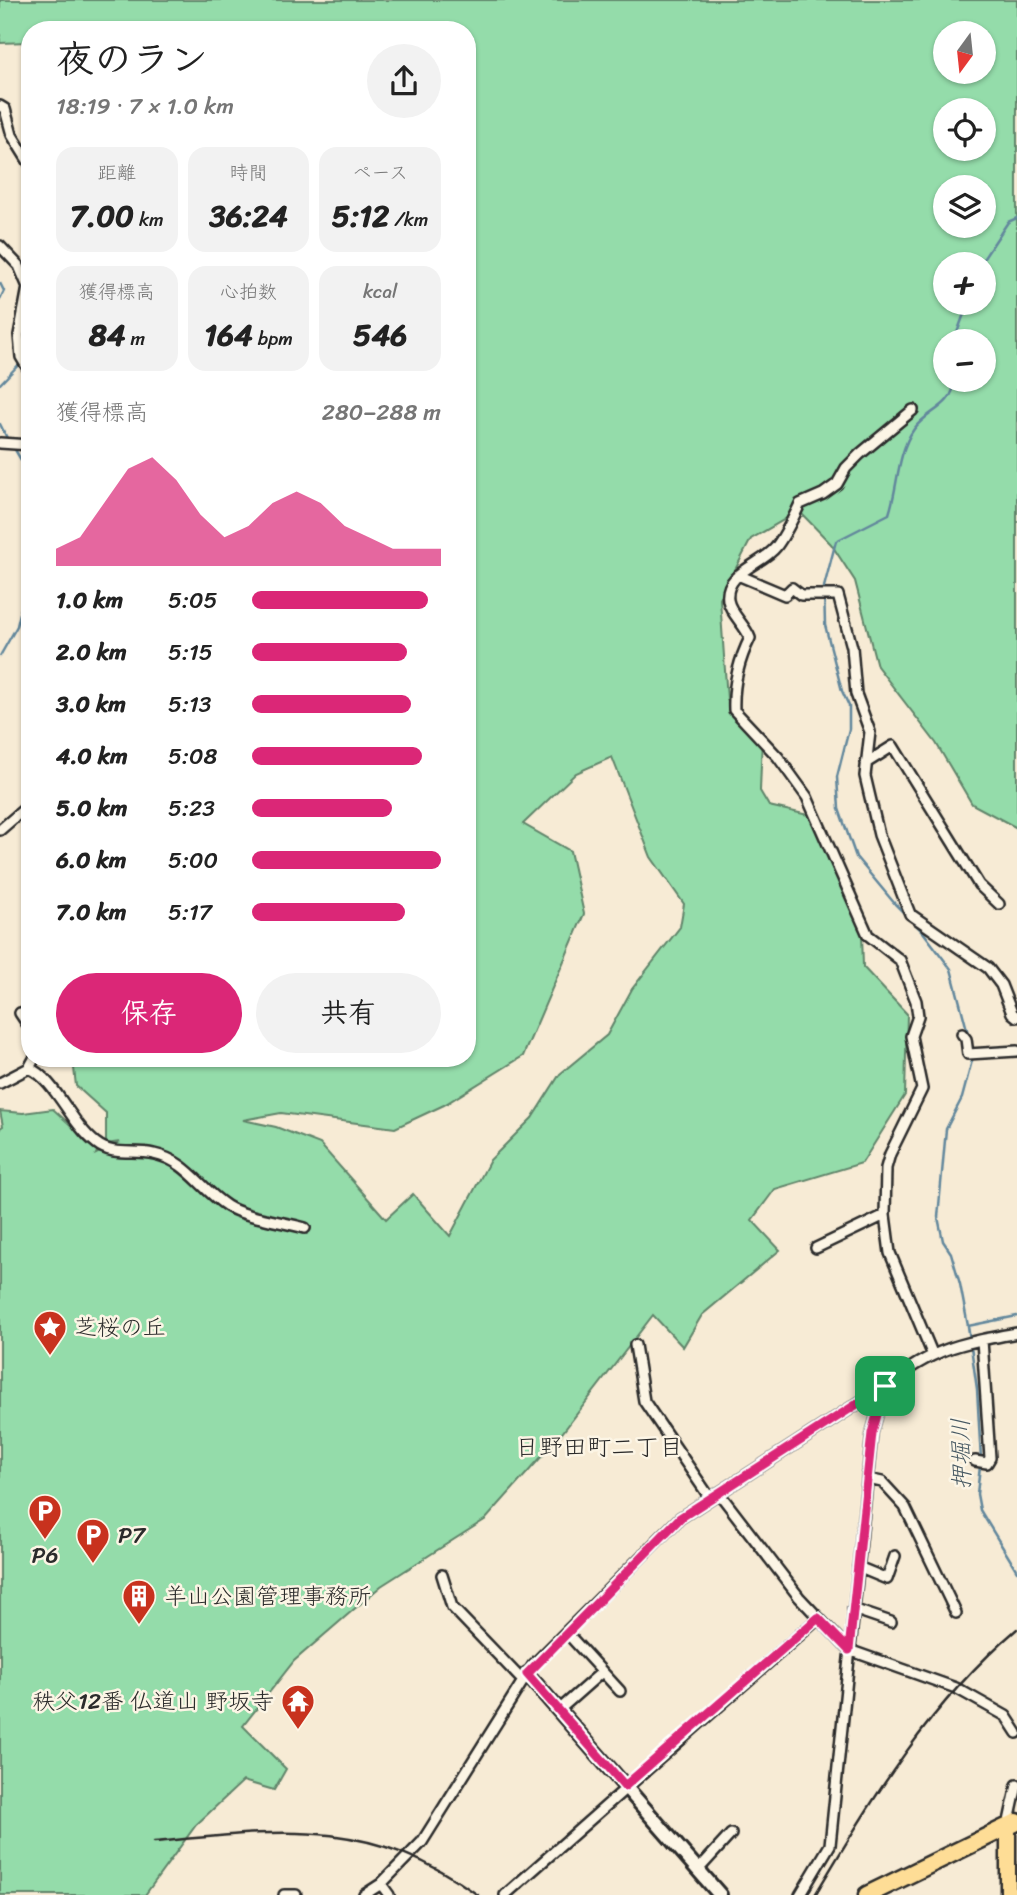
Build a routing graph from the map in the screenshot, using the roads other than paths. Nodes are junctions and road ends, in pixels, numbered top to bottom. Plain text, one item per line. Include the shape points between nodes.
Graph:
1 (0, 106) edge
2 (7, 125) junction
3 (0, 134) edge
4 (21, 149) edge
5 (0, 246) edge
6 (21, 271) edge
7 (21, 324) edge
8 (21, 357) edge
9 (913, 410) dead end
10 (0, 443) edge
11 (21, 444) edge
12 (738, 575) junction
13 (866, 763) junction
14 (21, 812) edge
15 (0, 830) edge
16 (999, 904) dead end
17 (1017, 1017) edge
18 (962, 1034) dead end
19 (1017, 1051) edge
20 (29, 1068) joint
21 (0, 1083) edge
22 (885, 1215) junction
23 (305, 1227) dead end
24 (816, 1248) dead end
25 (1017, 1333) edge
26 (982, 1340) junction
27 (635, 1345) dead end
28 (932, 1353) junction
29 (885, 1386) junction
30 (975, 1461) dead end
31 (868, 1479) junction
32 (715, 1496) junction
33 (895, 1556) dead end
34 (858, 1567) junction
35 (442, 1575) dead end
36 (853, 1609) junction
37 (956, 1613) dead end
38 (818, 1618) junction
39 (891, 1622) dead end
40 (566, 1632) junction
41 (849, 1650) junction
42 (602, 1672) junction
43 (524, 1677) junction
44 (620, 1691) dead end
45 (559, 1710) junction
46 (1017, 1734) edge
47 (1017, 1785) edge
48 (625, 1786) junction
49 (1014, 1824) edge
50 (731, 1834) dead end
51 (698, 1870) junction
52 (381, 1884) junction
53 (284, 1895) edge
54 (296, 1895) edge
55 (363, 1895) edge
56 (389, 1895) edge
57 (505, 1895) edge
58 (720, 1895) edge
59 (800, 1895) edge
60 (867, 1895) edge
61 (1008, 1895) edge

1 - 2 street
2 - 3 street
2 - 4 street
5 - 6 street
7 - 8 street
9 - 12 street via 860,454 837,484 800,504 776,547
10 - 11 street
12 - 13 street via 785,595 792,588 801,595 838,595 852,647 856,694 870,732
12 - 22 street via 729,587 728,599 750,638 743,653 734,710 807,797 868,935 900,960 916,1001 918,1016 911,1036 922,1089 890,1154
13 - 16 street via 893,746 979,885
13 - 17 street via 864,776 879,835 910,914 988,968
14 - 15 street
18 - 19 street via 968,1054
20 - 21 street
20 - 23 street via 39,1073 72,1119 98,1145 123,1153 153,1153 196,1176 229,1208
22 - 24 street
22 - 28 street via 890,1253
25 - 26 street
26 - 28 street
26 - 30 street via 990,1458
27 - 32 street via 644,1401
28 - 29 street
29 - 31 street via 872,1433
29 - 32 street
31 - 34 street
31 - 37 street via 882,1482 905,1507
32 - 38 street
32 - 40 street via 680,1518
33 - 34 street via 887,1579
34 - 36 street
35 - 43 street via 452,1607
36 - 39 street
36 - 41 street
38 - 41 street
38 - 48 street
40 - 42 street
40 - 43 street
41 - 46 street via 956,1688 1006,1716
41 - 59 street via 830,1845
42 - 44 street
42 - 45 street
43 - 45 street
43 - 52 street via 422,1842
45 - 48 street
47 - 49 street
48 - 51 street
48 - 57 street
49 - 60 highway
49 - 61 main road
50 - 51 street
51 - 58 street
52 - 55 street
52 - 56 street
53 - 54 street

